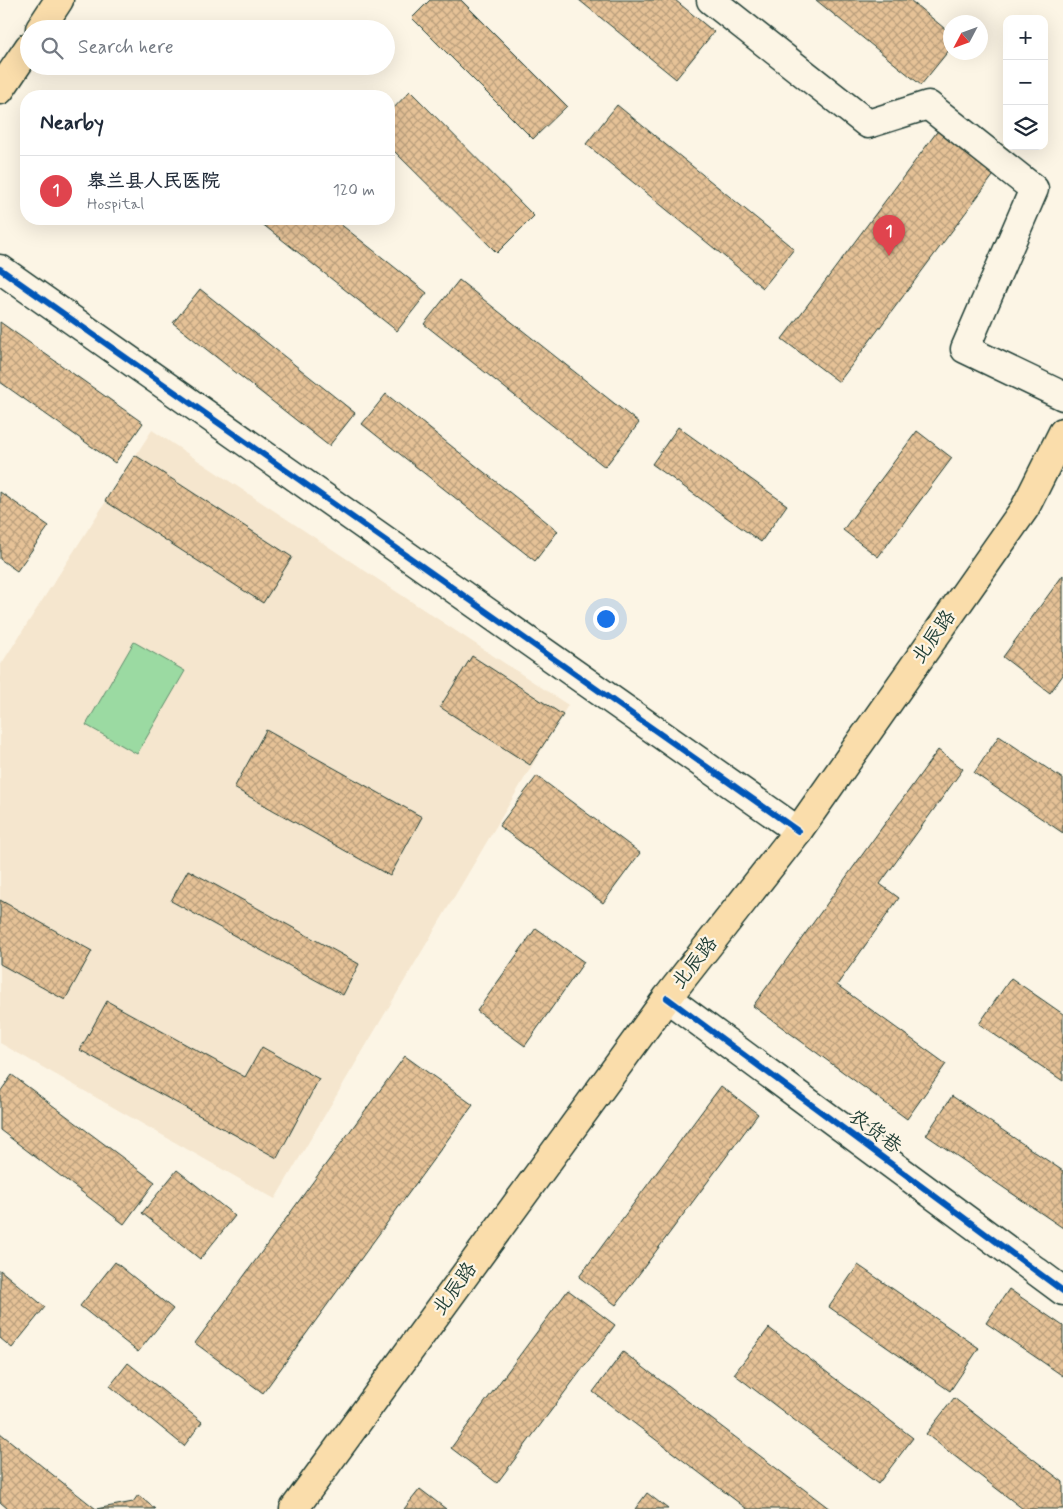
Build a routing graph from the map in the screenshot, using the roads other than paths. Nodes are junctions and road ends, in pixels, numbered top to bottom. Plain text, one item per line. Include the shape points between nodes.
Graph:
1 (59, 0) edge
2 (711, 0) edge
3 (46, 20) edge
4 (20, 60) edge
5 (0, 90) edge
6 (0, 269) edge
7 (1063, 396) edge
8 (1063, 432) edge
9 (798, 831) junction
10 (667, 998) junction
11 (1063, 1291) edge
12 (294, 1509) edge

1 - 3 main road
2 - 7 street via 868,124 928,105 1034,189 965,349
4 - 5 main road
6 - 9 street
8 - 9 main road, 北辰路 via 1024,508
9 - 10 main road, 北辰路
10 - 11 street, 农货巷
10 - 12 main road, 北辰路

